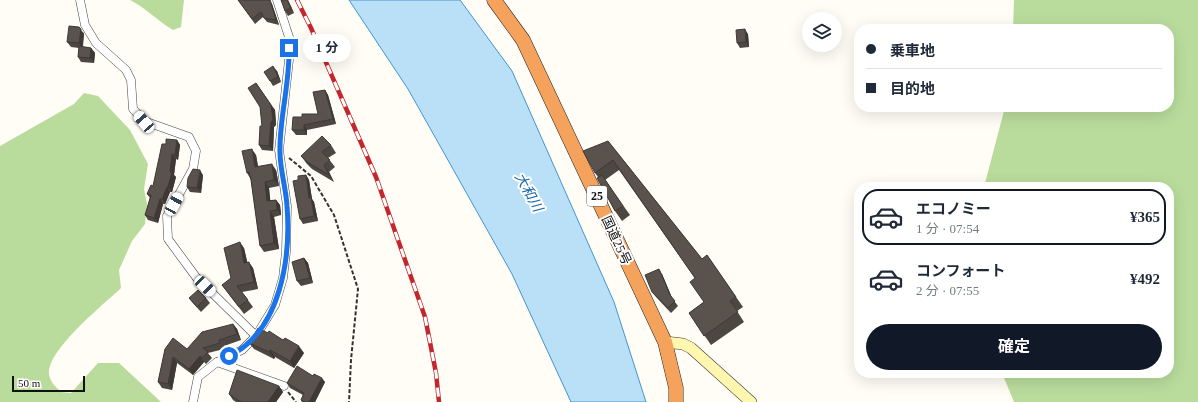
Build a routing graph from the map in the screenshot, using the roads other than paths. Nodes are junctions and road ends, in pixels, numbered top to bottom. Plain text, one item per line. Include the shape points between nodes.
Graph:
1 (80, 0) edge
2 (277, 0) edge
3 (494, 0) edge
4 (256, 336) junction
5 (665, 342) junction
6 (217, 362) junction
7 (284, 386) road end
8 (193, 402) edge
9 (676, 402) edge
10 (751, 402) edge

1 - 4 street via 85,25 96,43 126,70 131,80 133,109 144,122 189,137 196,151 193,169 167,216 168,239 196,277
2 - 4 street via 289,37 280,150 287,206 286,252 283,278 275,305
3 - 5 highway, 国道25号 / 25 via 523,40
4 - 6 street via 242,350
5 - 9 highway, 国道25号 / 25 via 676,388
5 - 10 street via 683,344 691,348
6 - 7 street
6 - 8 street via 198,377

